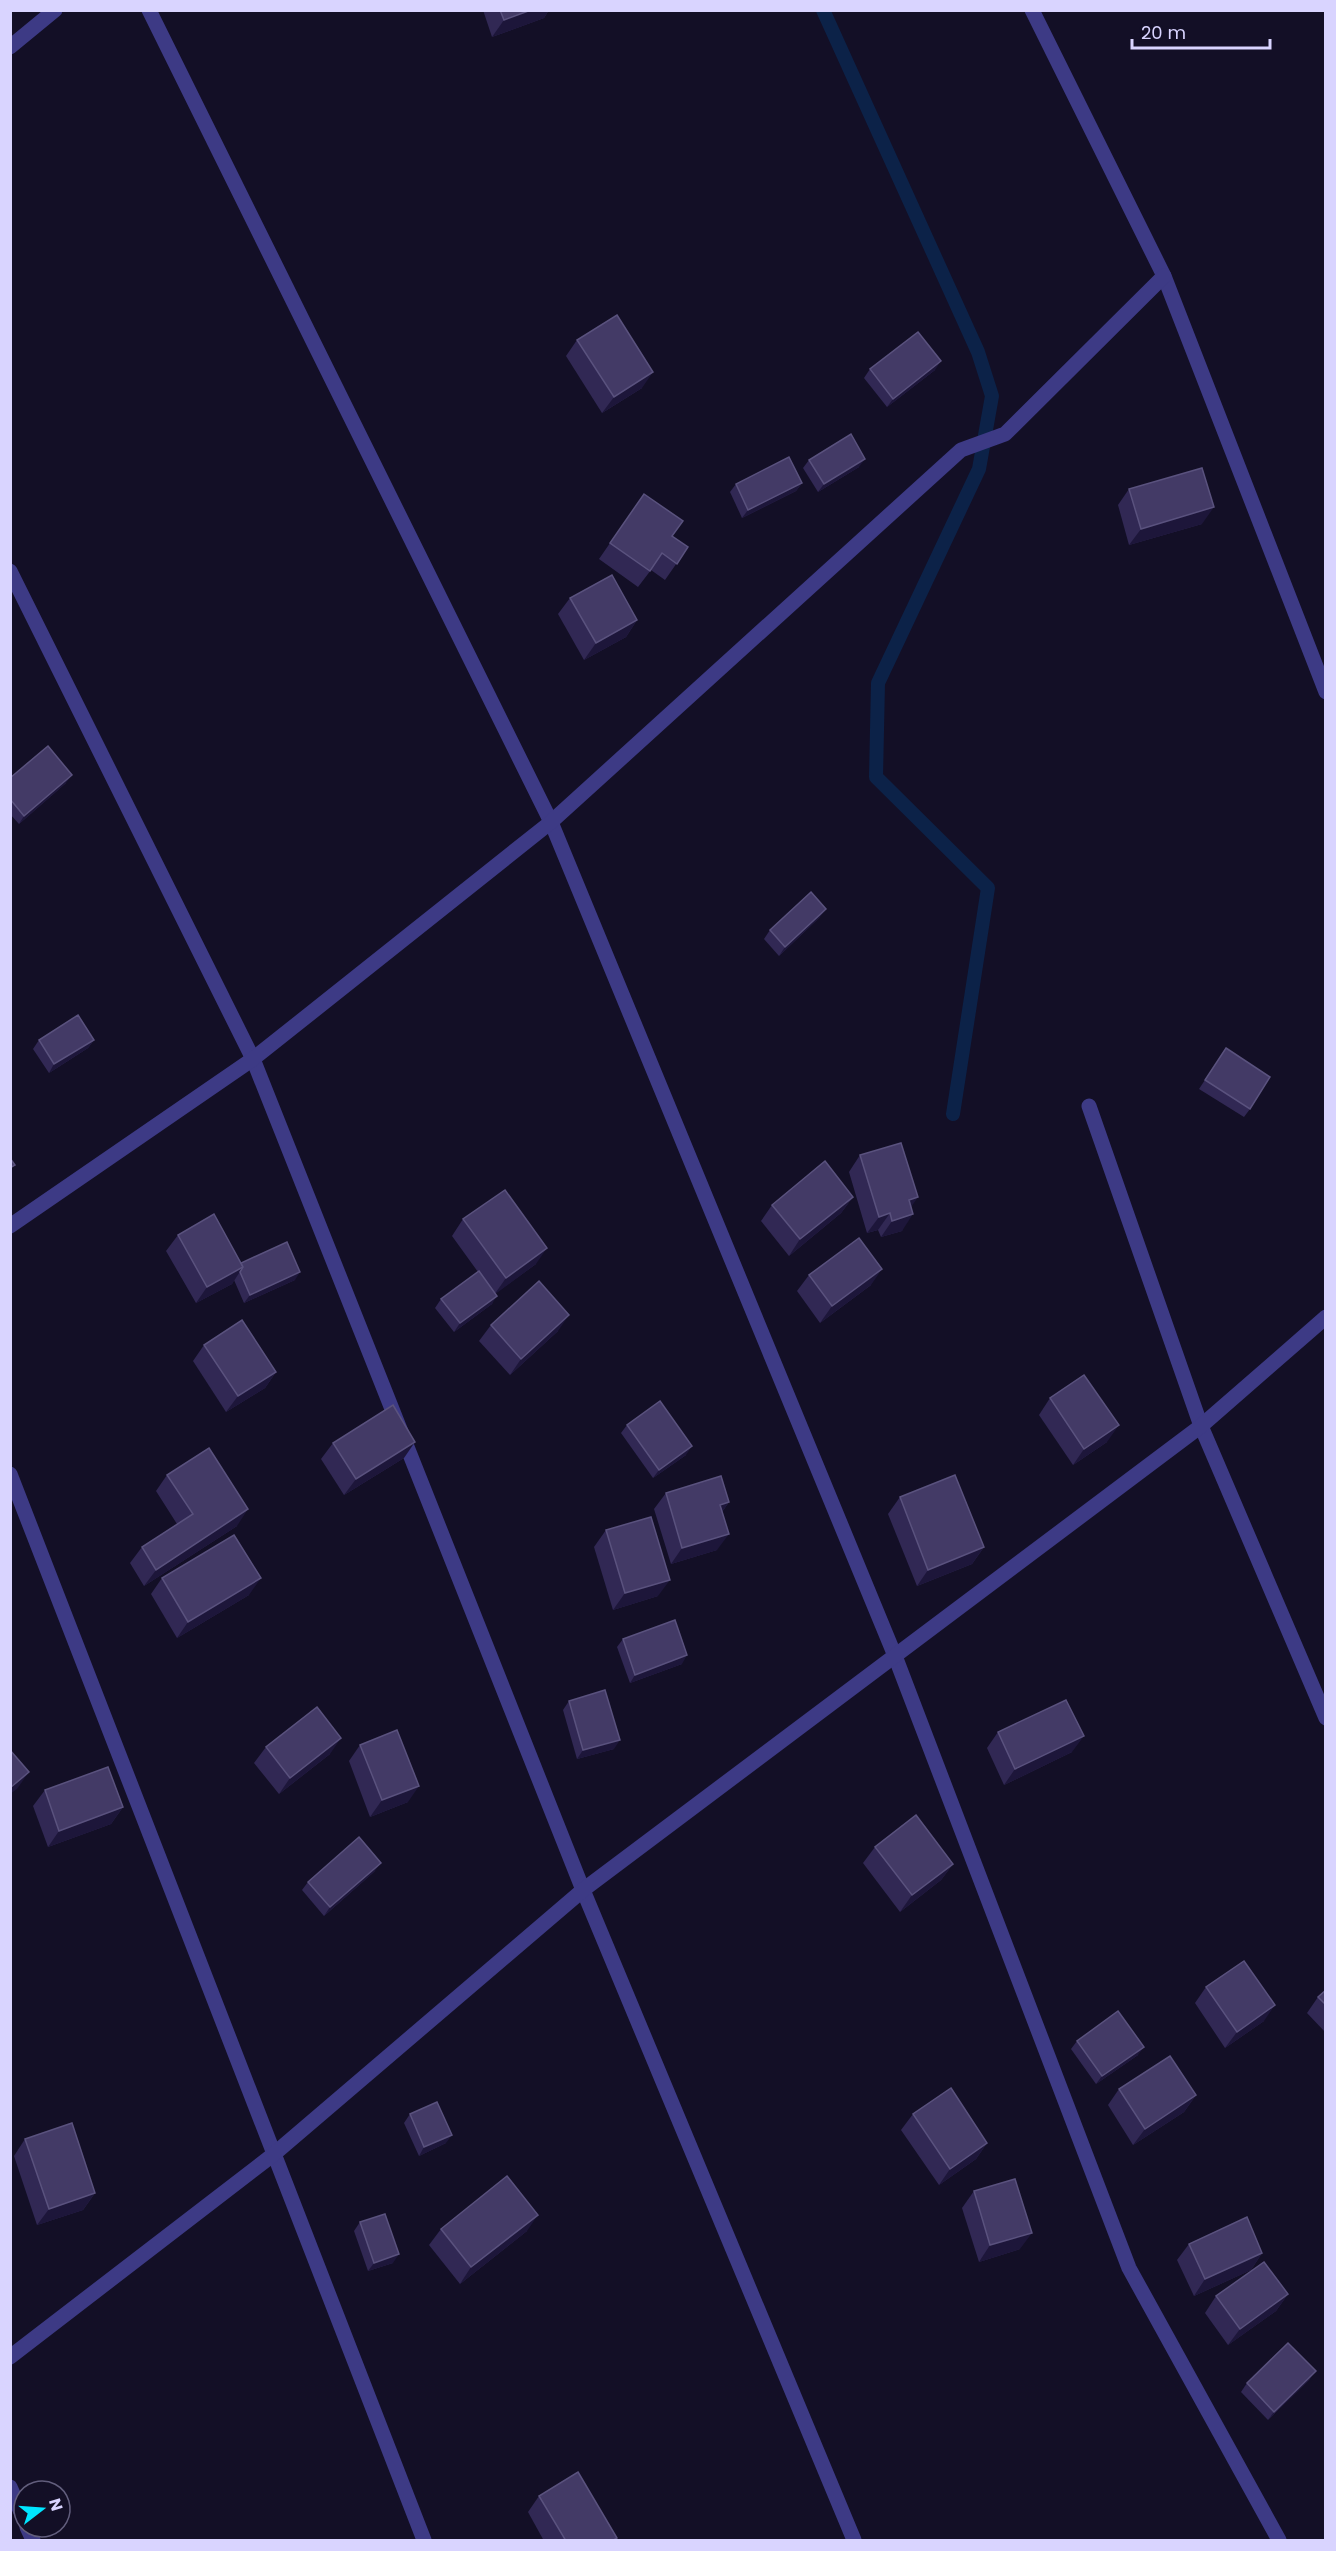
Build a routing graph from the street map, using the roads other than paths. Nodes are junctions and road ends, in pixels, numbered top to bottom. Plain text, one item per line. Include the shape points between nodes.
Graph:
1 (55, 10) edge
2 (149, 10) edge
3 (1032, 10) edge
4 (10, 47) edge
5 (1164, 276) junction
6 (10, 571) edge
7 (1326, 692) edge
8 (551, 822) junction
9 (253, 1059) junction
10 (1089, 1106) dead end
11 (10, 1226) edge
12 (1326, 1317) edge
13 (1201, 1426) junction
14 (10, 1474) edge
15 (895, 1656) junction
16 (1326, 1718) edge
17 (584, 1890) junction
18 (274, 2154) junction
19 (10, 2357) edge
20 (424, 2541) edge
21 (854, 2541) edge
22 (1279, 2541) edge

1 - 4 street
2 - 8 street
3 - 5 street
5 - 7 street
5 - 8 street via 1005,434 961,450
6 - 9 street
8 - 9 street
8 - 15 street
9 - 11 street
9 - 17 street
10 - 13 street
12 - 13 street
13 - 15 street
13 - 16 street
14 - 18 street
15 - 17 street
15 - 22 street via 1129,2268
17 - 18 street
17 - 21 street
18 - 19 street
18 - 20 street

